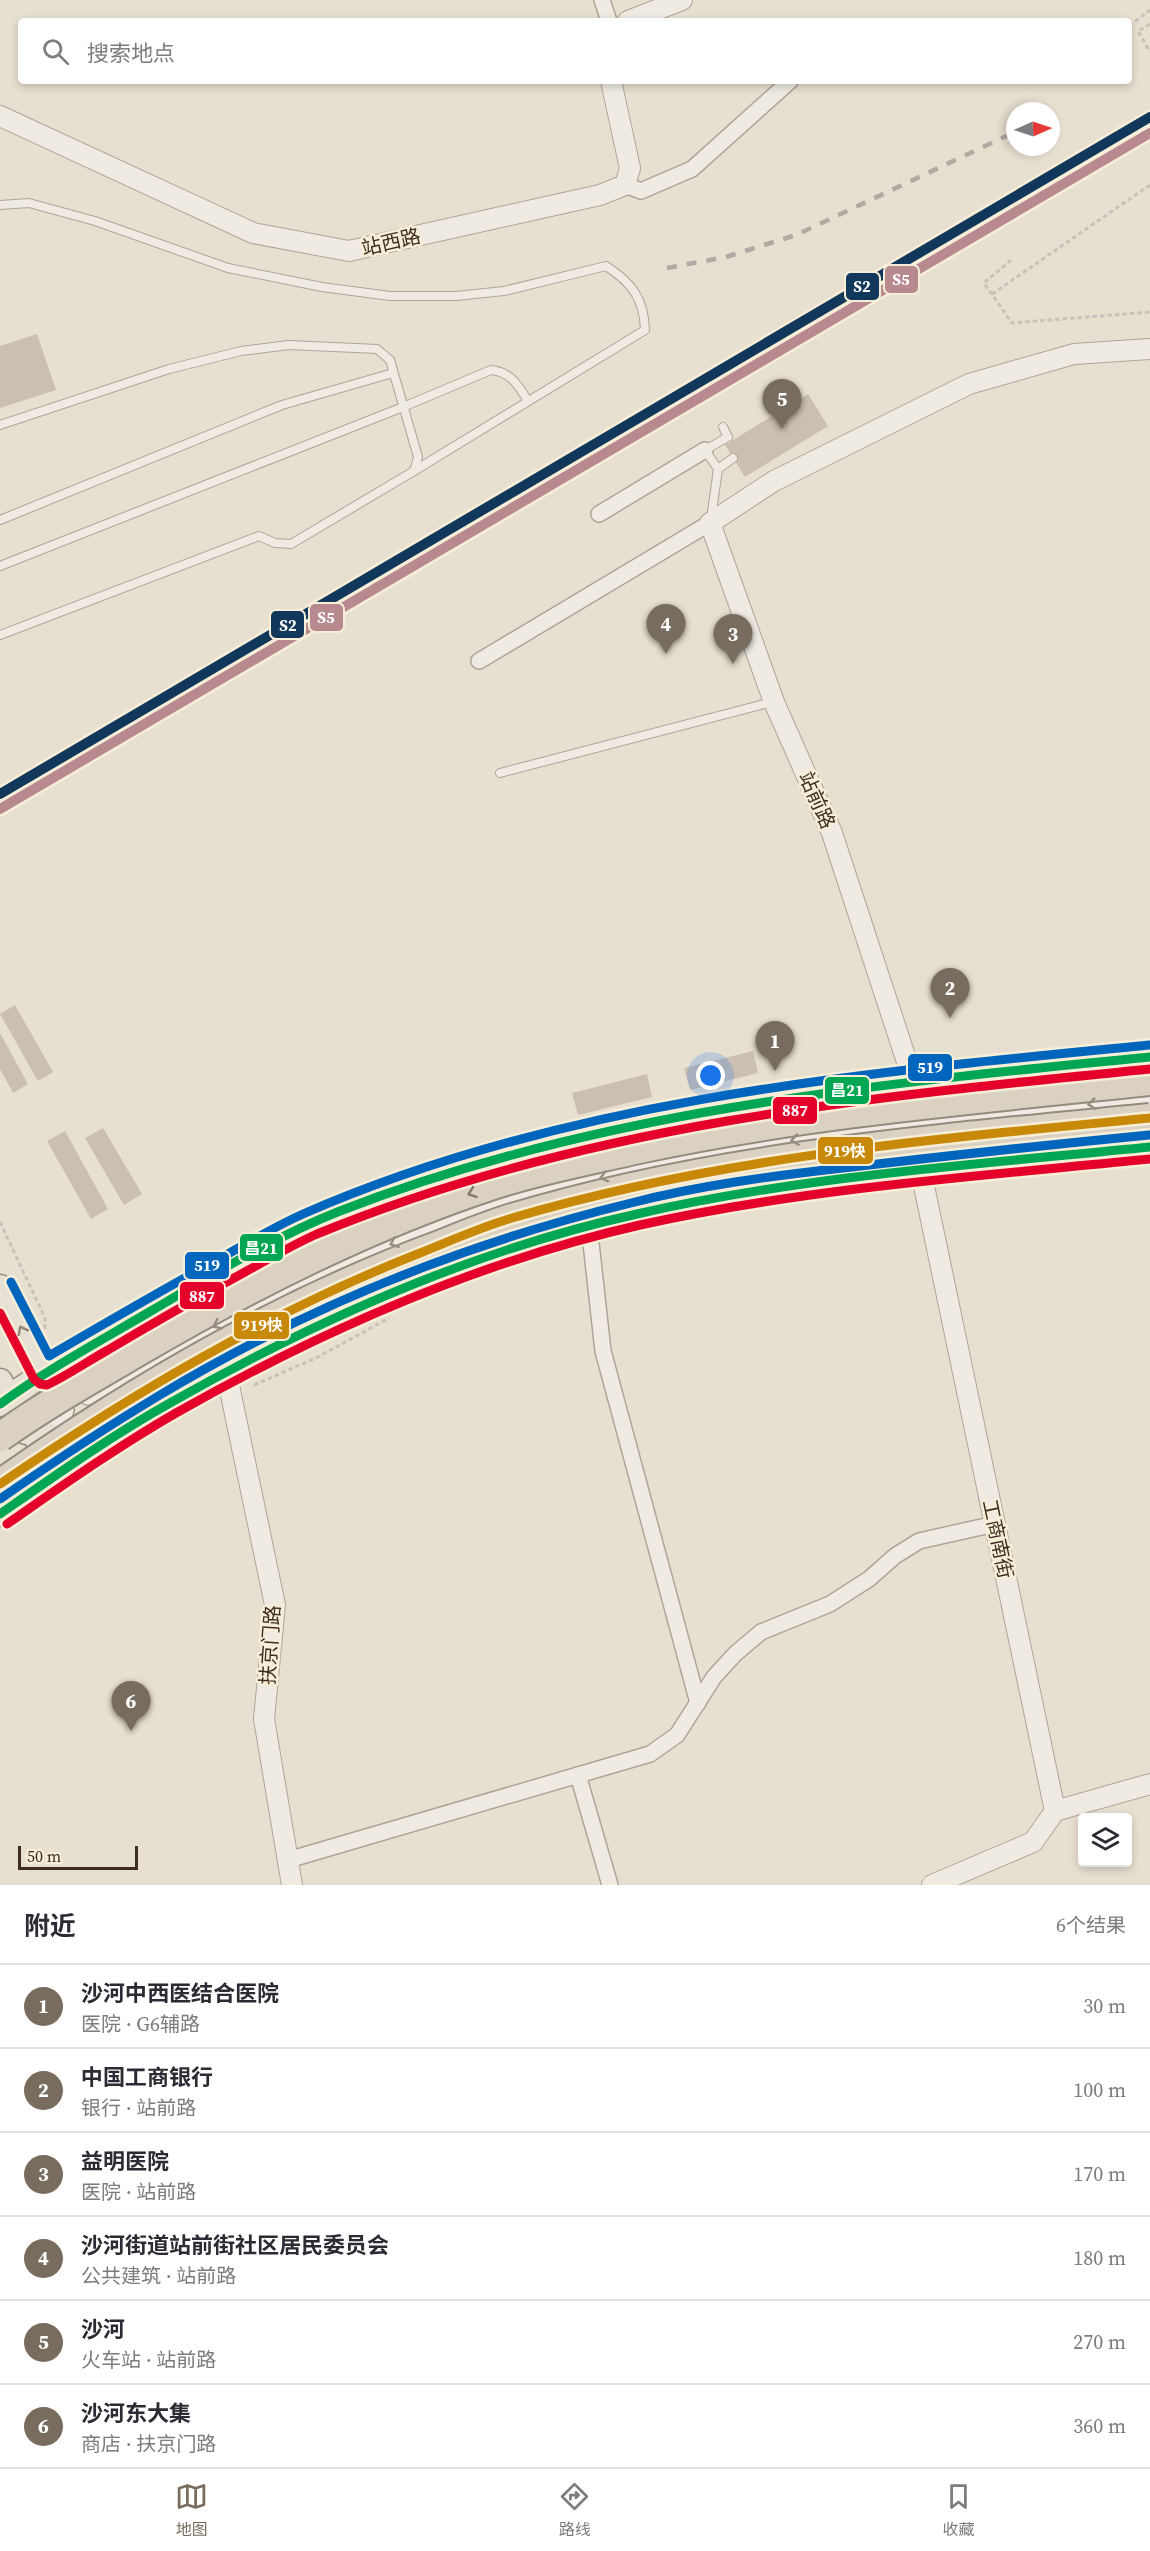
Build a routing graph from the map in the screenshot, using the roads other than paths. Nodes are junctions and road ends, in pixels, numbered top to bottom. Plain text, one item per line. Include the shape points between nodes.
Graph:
1 (602, 0) edge
2 (682, 0) edge
3 (608, 18) edge
4 (636, 18) edge
5 (612, 84) edge
6 (787, 84) edge
7 (0, 116) edge
8 (625, 186) junction
9 (0, 205) edge
10 (1150, 349) edge
11 (393, 373) junction
12 (528, 401) junction
13 (403, 407) junction
14 (0, 425) edge
15 (723, 427) dead end
16 (705, 450) junction
17 (733, 458) dead end
18 (718, 469) junction
19 (414, 471) junction
20 (599, 514) dead end
21 (0, 520) edge
22 (710, 523) junction
23 (0, 566) edge
24 (0, 635) edge
25 (479, 661) dead end
26 (774, 702) junction
27 (500, 773) dead end
28 (1150, 1057) edge
29 (910, 1081) junction
30 (1150, 1081) edge
31 (1150, 1098) edge
32 (1150, 1118) edge
33 (916, 1124) junction
34 (1150, 1147) edge
35 (921, 1170) junction
36 (589, 1225) junction
37 (0, 1287) edge
38 (226, 1371) junction
39 (44, 1373) junction
40 (3, 1394) edge
41 (63, 1410) junction
42 (13, 1435) edge
43 (50, 1437) junction
44 (0, 1451) edge
45 (0, 1472) edge
46 (0, 1484) edge
47 (0, 1514) edge
48 (995, 1524) junction
49 (698, 1703) junction
50 (578, 1775) junction
51 (1150, 1784) edge
52 (1055, 1811) junction
53 (288, 1860) junction
54 (292, 1885) edge
55 (610, 1885) edge
56 (932, 1885) edge

1 - 3 street
2 - 4 street
5 - 8 street via 630,168
6 - 8 street via 692,169 641,191
7 - 8 street, 站西路 via 253,233 349,251 600,195
9 - 12 lane via 29,203 95,221 228,268 390,296 504,291 606,266 631,285 645,330
10 - 22 street via 1074,354 969,384 774,481
11 - 13 lane
11 - 14 lane via 390,360 377,349 289,345 241,351 170,369
11 - 21 lane via 282,405
12 - 13 lane via 504,371 491,370
12 - 19 lane
13 - 19 lane via 418,457
13 - 23 lane
15 - 16 lane via 728,437
16 - 18 lane
16 - 20 street
17 - 18 lane
18 - 22 lane
19 - 24 lane via 291,544 259,536
22 - 25 street
22 - 26 street, 站前路
26 - 27 lane
26 - 29 street, 站前路 via 832,833 902,1043
28 - 29 main road
29 - 33 street, 站前路
29 - 39 main road via 774,1100 612,1130 493,1159 312,1223 187,1289
30 -> 42 highway, bridge via 926,1105 712,1134 498,1183 379,1226 196,1318 37,1411
31 -> 33 street
32 - 46 highway, bridge via 822,1153 594,1196 509,1219 303,1301 212,1349 57,1443
33 - 35 street, 工商南街
33 -> 41 street via 726,1151 635,1169 448,1221 296,1284
34 - 35 main road
35 - 36 main road via 734,1194
35 - 48 street, 工商南街
36 - 38 main road via 519,1245 441,1274
36 - 49 street via 603,1351
39 -> 37 main road
38 - 47 main road via 67,1466
38 - 53 street, 扶京门路 via 275,1605 264,1719
39 - 40 main road
39 - 41 main road
40 - 42 main road
41 - 42 street
41 - 43 main road
42 - 43 main road
42 - 44 street
43 - 45 main road
48 - 49 street via 919,1541 831,1604 761,1632 714,1677
48 - 52 street, 工商南街
49 - 50 street via 677,1735 650,1754
50 - 53 street
50 - 55 street
51 - 52 street
52 - 56 street via 1033,1842
53 - 54 street, 扶京门路

